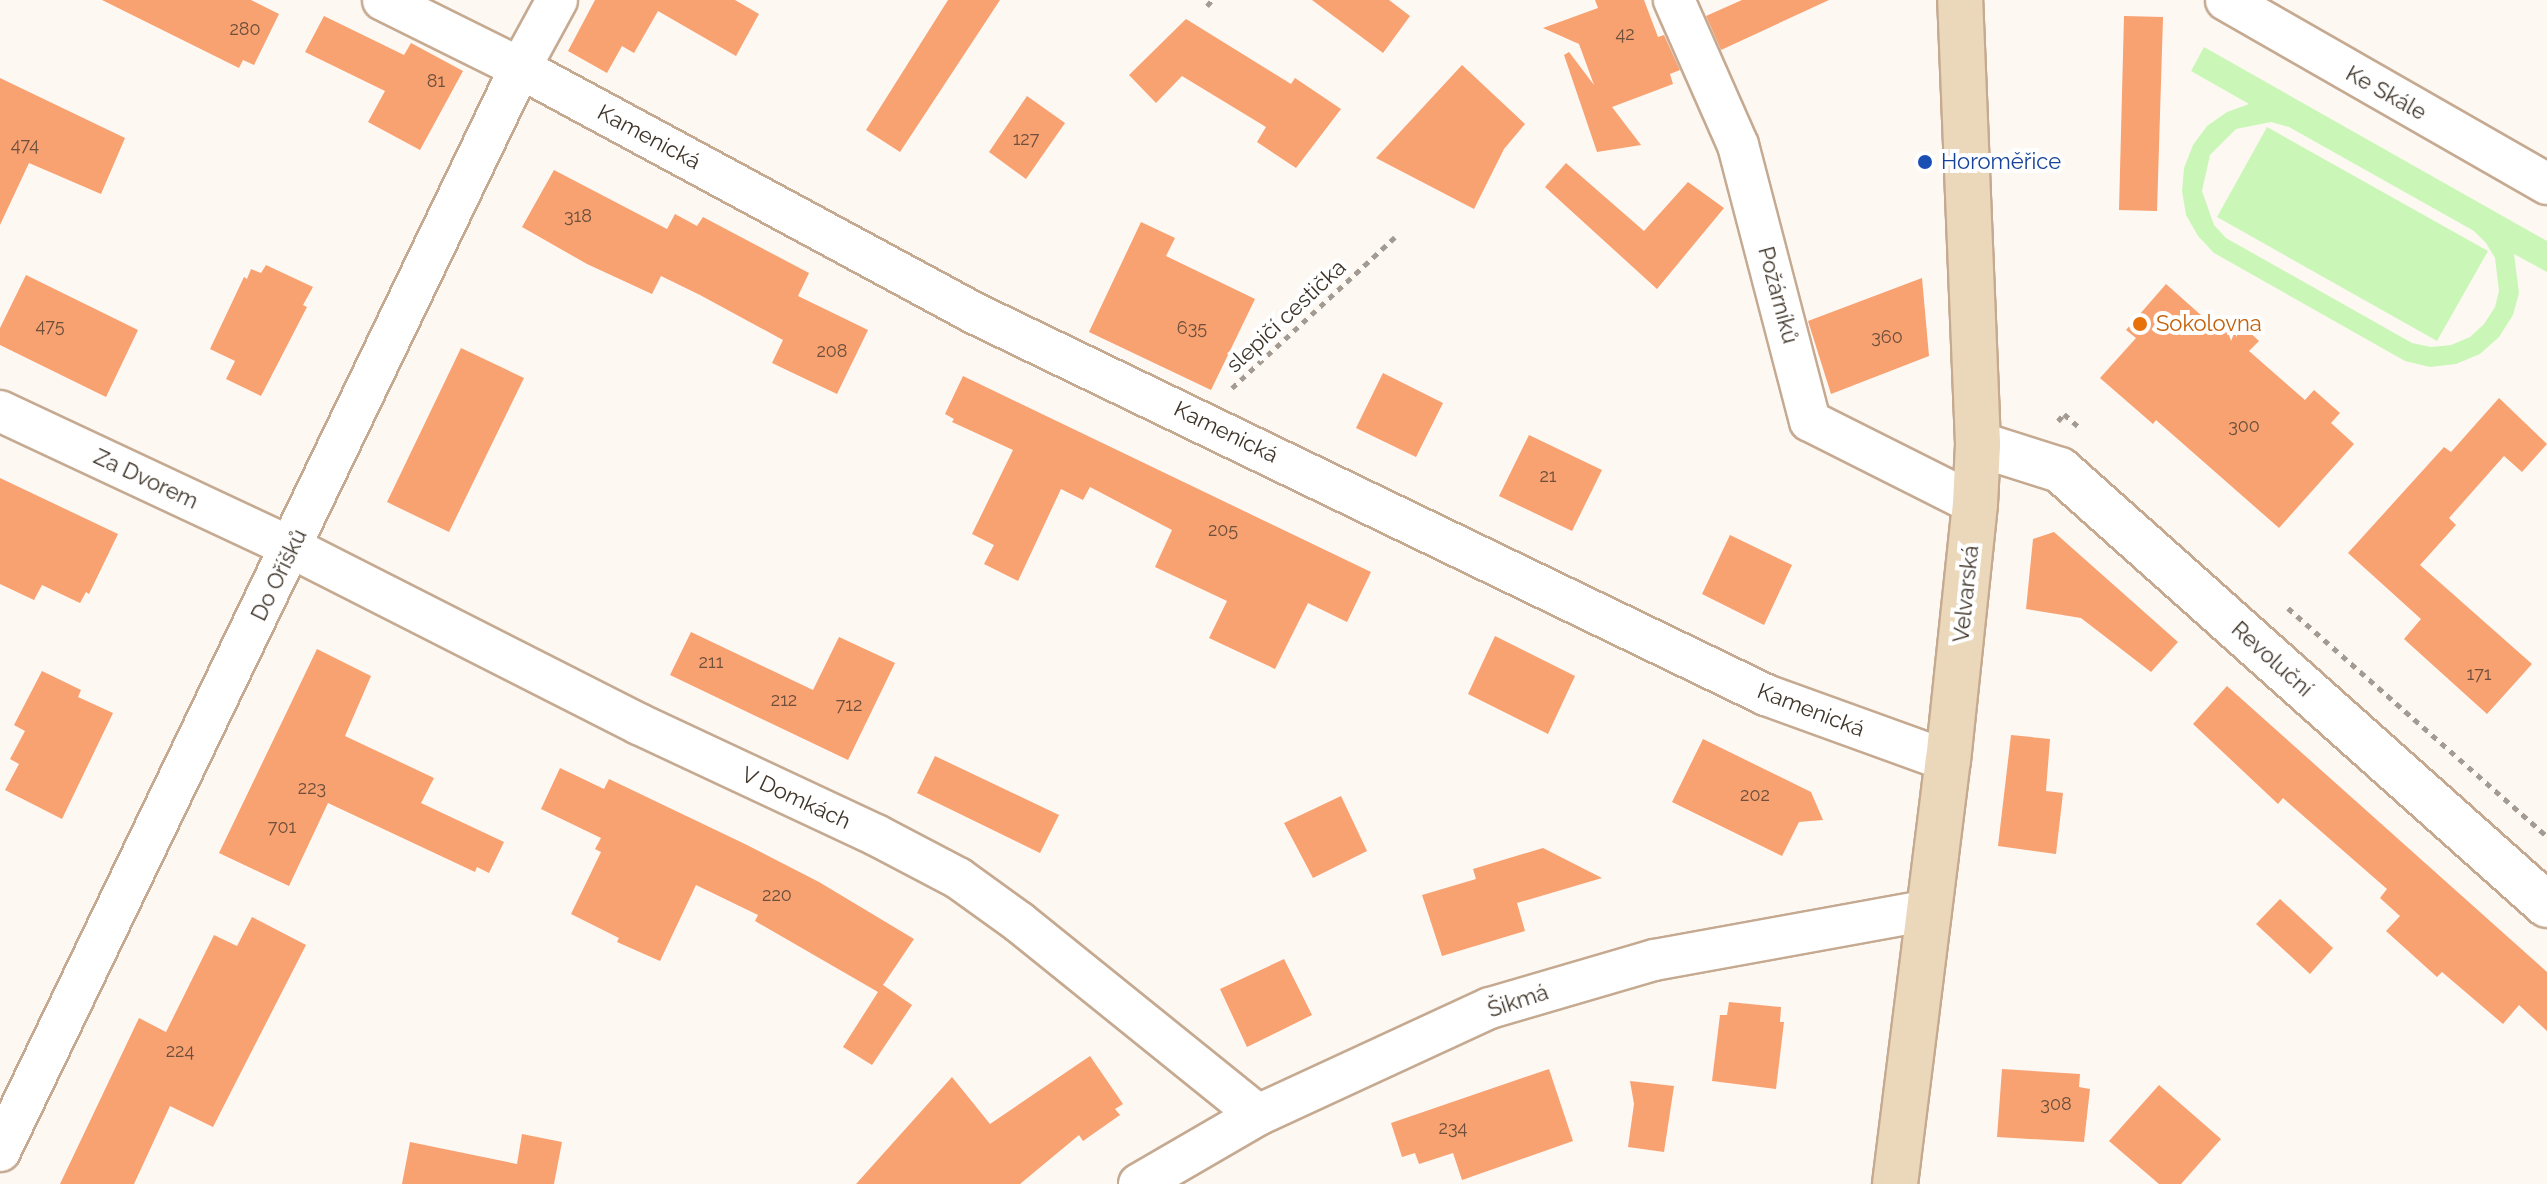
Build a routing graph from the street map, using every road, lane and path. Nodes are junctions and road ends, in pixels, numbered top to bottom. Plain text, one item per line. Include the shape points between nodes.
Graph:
1 (383, 0) edge
2 (557, 0) edge
3 (1212, 0) edge
4 (1674, 0) edge
5 (1960, 0) edge
6 (2226, 0) edge
7 (1207, 6) dead end
8 (520, 68) junction
9 (2547, 184) edge
10 (1395, 237) dead end
11 (0, 411) edge
12 (2064, 414) dead end
13 (1199, 419) junction
14 (2058, 421) dead end
15 (1978, 444) junction
16 (1975, 504) junction
17 (292, 548) junction
18 (1948, 761) junction
19 (2547, 905) edge
20 (1929, 910) junction
21 (1258, 1115) junction
22 (0, 1151) edge
23 (1896, 1183) edge
24 (1139, 1184) edge

1 - 8 street, Kamenická
2 - 8 street, Do Oříšků
3 - 7 path
4 - 16 street, Požárníků via 1738,145 1810,421
5 - 15 main road, Velvarská
6 - 9 street, Ke Skále
8 - 13 street, Kamenická via 974,313
8 - 17 street, Do Oříšků
10 - 13 path, slepičí cestička
11 - 17 street, Za Dvorem
12 - 14 path
13 - 18 street, Kamenická via 1766,695
15 - 16 main road, Velvarská
15 - 19 street, Revoluční via 2060,470
16 - 18 main road, Velvarská
17 - 21 street, V Domkách via 958,878
17 - 22 street, Do Oříšků
18 - 20 main road, Velvarská
20 - 21 street, Šikmá via 1654,960 1490,1008
20 - 23 main road, Velvarská
21 - 24 street, Šikmá

